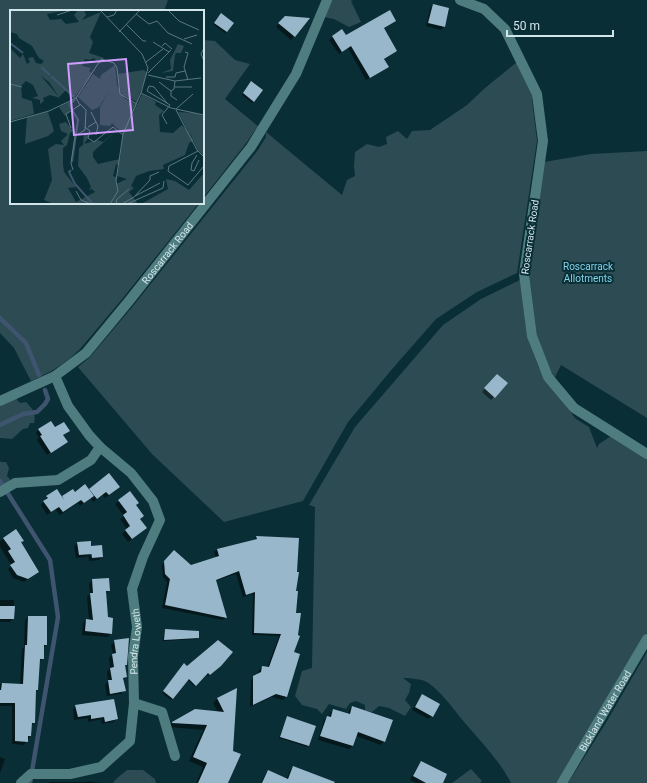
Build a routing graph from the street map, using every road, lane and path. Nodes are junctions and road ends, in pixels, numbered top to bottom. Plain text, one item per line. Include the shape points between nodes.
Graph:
1 (327, 0) edge
2 (460, 0) edge
3 (55, 376) junction
4 (0, 401) edge
5 (100, 447) junction
6 (647, 454) edge
7 (0, 492) edge
8 (647, 639) edge
9 (134, 703) junction
10 (175, 756) dead end
11 (21, 783) edge
12 (562, 783) edge

1 - 3 street, Roscarrack Road via 296,74 252,147 86,353
2 - 6 street, Roscarrack Road via 484,9 505,28 537,94 543,142 524,274 532,336 548,377 574,408
3 - 4 street, Roscarrack Road
3 - 5 street, Pendra Loweth via 68,406
5 - 7 street via 91,460 58,480 15,483
5 - 9 street, Pendra Loweth via 131,473 153,501 160,520 132,589 137,626 133,656
8 - 12 street, Bickland Water Road
9 - 10 street via 162,712
9 - 11 street, Pendra Loweth via 130,741 101,767 70,774 31,774

